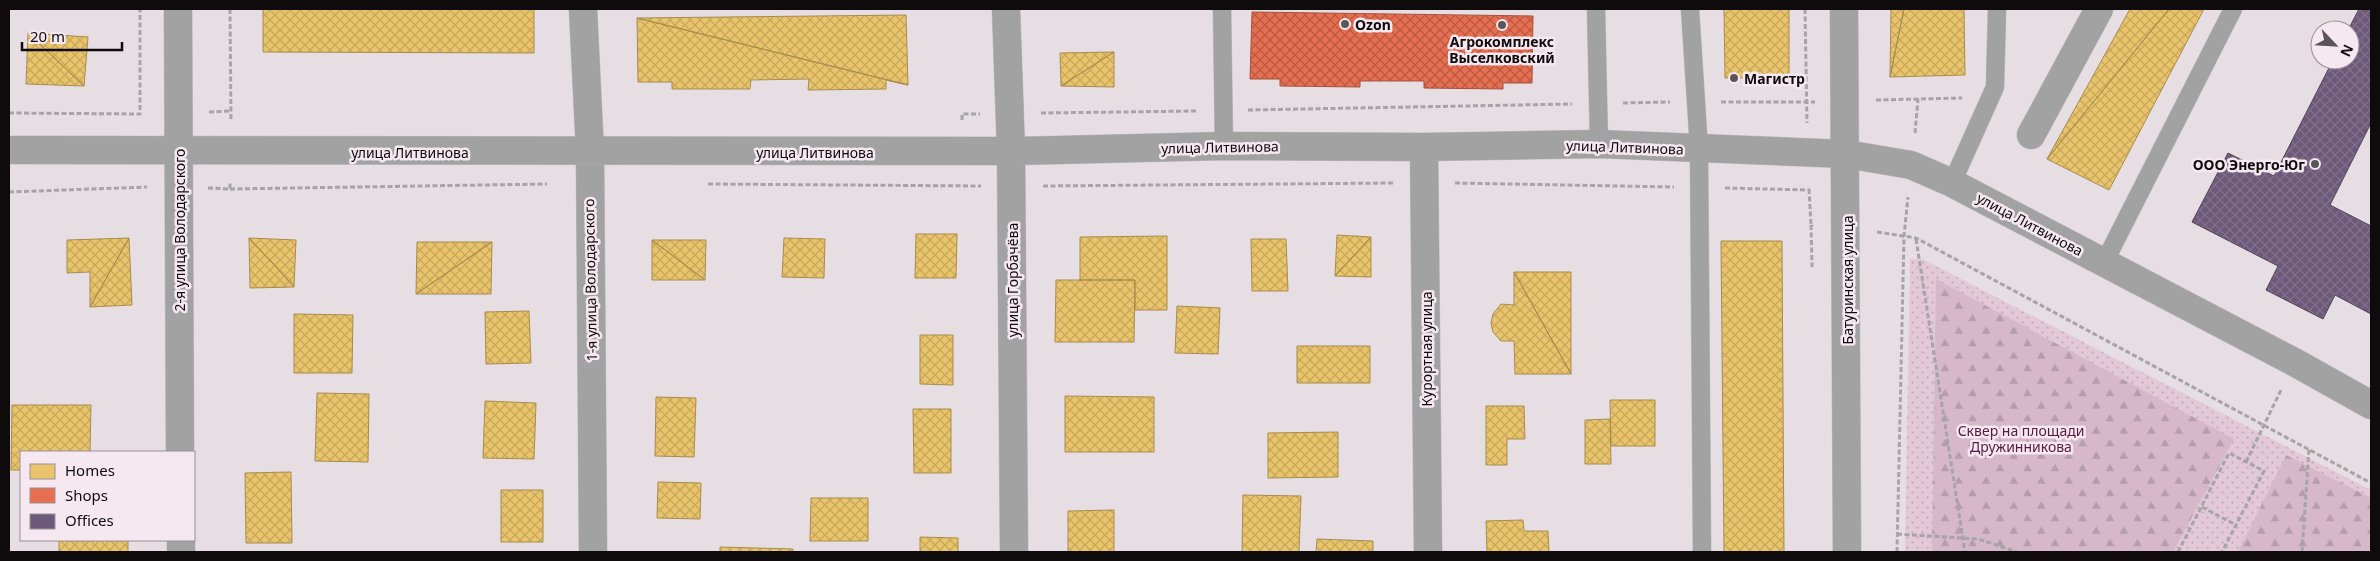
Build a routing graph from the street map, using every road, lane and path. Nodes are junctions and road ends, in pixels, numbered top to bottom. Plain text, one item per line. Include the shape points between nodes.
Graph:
1 (140, 9) edge
2 (178, 9) edge
3 (583, 9) edge
4 (1006, 9) edge
5 (1222, 9) edge
6 (1596, 9) edge
7 (1690, 9) edge
8 (1805, 9) edge
9 (1844, 9) edge
10 (1997, 9) edge
11 (2099, 9) edge
12 (2233, 9) edge
13 (1873, 91) dead end
14 (1990, 98) junction
15 (1918, 99) junction
16 (1696, 101) junction
17 (1845, 101) junction
18 (1807, 103) junction
19 (1599, 104) junction
20 (1223, 111) junction
21 (9, 113) edge
22 (1010, 113) junction
23 (2031, 135) dead end
24 (1600, 144) junction
25 (1224, 146) junction
26 (1424, 147) junction
27 (1699, 149) junction
28 (9, 150) edge
29 (179, 151) junction
30 (964, 151) junction
31 (1012, 151) junction
32 (590, 152) junction
33 (1808, 153) junction
34 (1846, 154) junction
35 (1911, 165) junction
36 (1952, 183) junction
37 (965, 186) dead end
38 (178, 187) junction
39 (9, 192) edge
40 (2104, 263) junction
41 (2296, 363) junction
42 (2371, 405) edge
43 (2264, 424) junction
44 (2309, 449) junction
45 (180, 451) edge
46 (2246, 462) junction
47 (2371, 483) edge
48 (2202, 507) junction
49 (2236, 525) junction
50 (1897, 534) junction
51 (1962, 538) junction
52 (593, 552) edge
53 (1014, 552) edge
54 (1428, 552) edge
55 (1702, 552) edge
56 (1847, 552) edge
57 (1897, 552) edge
58 (1965, 552) edge
59 (2017, 552) edge
60 (2178, 552) edge
61 (2222, 552) edge
62 (2302, 552) edge

1 - 21 path via 140,114
2 - 29 street, 2-я улица Володарского
3 - 32 street, 1-я улица Володарского
4 - 22 street, улица Горбачёва
5 - 20 lane
6 - 19 lane
7 - 16 lane
8 - 18 path
9 - 17 street, Батуринская улица
10 - 14 lane via 1995,87
11 - 23 street
12 - 40 lane
13 - 15 path via 1873,100
14 - 15 path
14 - 36 lane
15 - 35 path
16 - 18 path
16 - 19 path
16 - 27 lane
17 - 18 path
17 - 34 street, Батуринская улица
18 - 33 path
19 - 20 path
19 - 24 lane
20 - 22 path
20 - 25 lane
22 - 30 path via 962,114
22 - 31 street, улица Горбачёва
24 - 26 street, улица Литвинова
24 - 27 street, улица Литвинова
25 - 26 street, улица Литвинова
25 - 31 street, улица Литвинова
26 - 54 street, Курортная улица
27 - 33 street, улица Литвинова
27 - 55 lane
28 - 29 street, улица Литвинова
29 - 32 street, улица Литвинова
29 - 38 street, 2-я улица Володарского
30 - 31 street, улица Литвинова
30 - 32 street, улица Литвинова
30 - 37 path
31 - 53 street, улица Горбачёва
32 - 52 street, 1-я улица Володарского
33 - 34 street, улица Литвинова
34 - 35 street, улица Литвинова
34 - 56 street, Батуринская улица
35 - 36 street, улица Литвинова
35 - 50 path via 1904,236
36 - 40 street, улица Литвинова
38 - 39 path
38 - 45 street, 2-я улица Володарского
40 - 41 street, улица Литвинова
41 - 42 street, улица Литвинова
41 - 43 path
43 - 44 path
43 - 46 path
43 - 51 path via 1916,238
44 - 47 path
44 - 62 path
46 - 48 path via 2229,453
46 - 49 path via 2264,471
48 - 49 path
48 - 60 path
49 - 61 path
50 - 51 path
50 - 57 path
51 - 58 path
51 - 59 path via 1978,539

